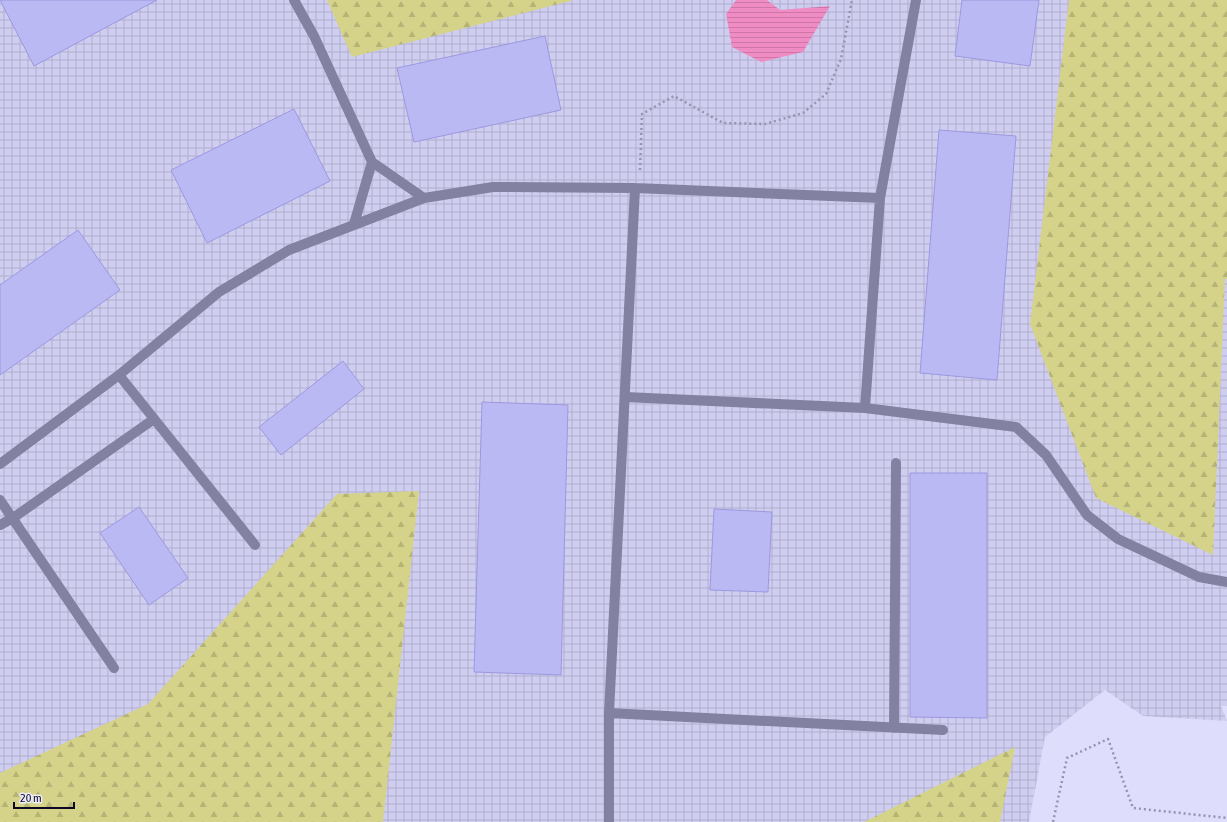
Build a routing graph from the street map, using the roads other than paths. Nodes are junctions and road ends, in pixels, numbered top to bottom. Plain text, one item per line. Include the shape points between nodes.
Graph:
1 (294, 0) edge
2 (916, 0) edge
3 (372, 162) junction
4 (635, 188) junction
5 (424, 198) junction
6 (880, 198) junction
7 (354, 224) junction
8 (119, 375) junction
9 (625, 397) junction
10 (865, 408) junction
11 (154, 418) junction
12 (0, 464) edge
13 (896, 464) dead end
14 (0, 500) edge
15 (12, 518) junction
16 (0, 526) edge
17 (255, 545) dead end
18 (1227, 582) edge
19 (114, 668) dead end
20 (609, 713) junction
21 (894, 728) junction
22 (943, 730) dead end
23 (609, 822) edge

1 - 3 street via 314,36
2 - 6 street
3 - 5 street
3 - 7 street
4 - 5 street via 493,187
4 - 6 street
4 - 9 street
5 - 7 street
6 - 10 street
7 - 8 street via 289,250 219,292
8 - 11 street
8 - 12 street
9 - 10 street
9 - 20 street
10 - 18 street via 1016,428 1046,455 1087,515 1118,539 1199,577
11 - 15 street
11 - 17 street
13 - 21 street
14 - 15 street
15 - 16 street
15 - 19 street
20 - 21 street
20 - 23 street
21 - 22 street

